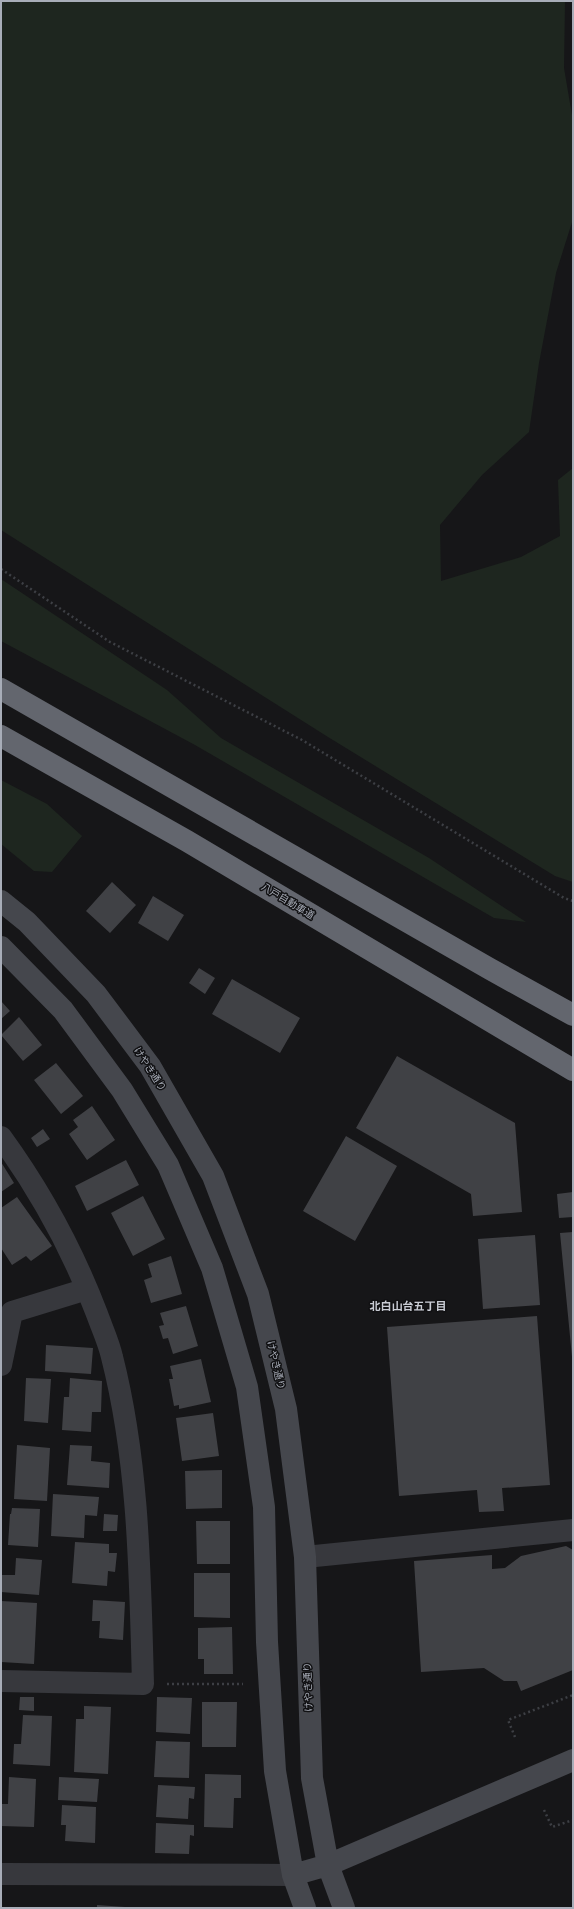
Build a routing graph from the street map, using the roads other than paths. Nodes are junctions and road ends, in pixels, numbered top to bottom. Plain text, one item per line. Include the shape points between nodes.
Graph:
1 (1, 689) edge
2 (1, 736) edge
3 (1, 901) edge
4 (1, 947) edge
5 (573, 1015) edge
6 (573, 1070) edge
7 (1, 1137) edge
8 (87, 1289) junction
9 (1, 1365) edge
10 (573, 1530) edge
11 (305, 1557) junction
12 (1, 1682) edge
13 (573, 1760) edge
14 (328, 1865) junction
15 (1, 1874) edge
16 (293, 1875) junction
17 (305, 1908) edge
18 (344, 1908) edge

1 - 5 highway
2 - 6 highway, 八戸自動車道 via 187,841
3 - 11 street, けやき通り via 27,922 96,994 150,1066 213,1176 258,1294 286,1409
4 - 16 street via 63,1010 122,1090 168,1165 212,1268 247,1387 263,1500 267,1642 275,1771
7 - 8 street via 23,1167 62,1232
8 - 9 street via 12,1312
8 - 12 street via 112,1355 127,1425 140,1587 142,1684
10 - 11 street
11 - 14 street, けやき通り via 312,1778
13 - 14 street
14 - 16 street
14 - 18 street, けやき通り
15 - 16 street
16 - 17 street

